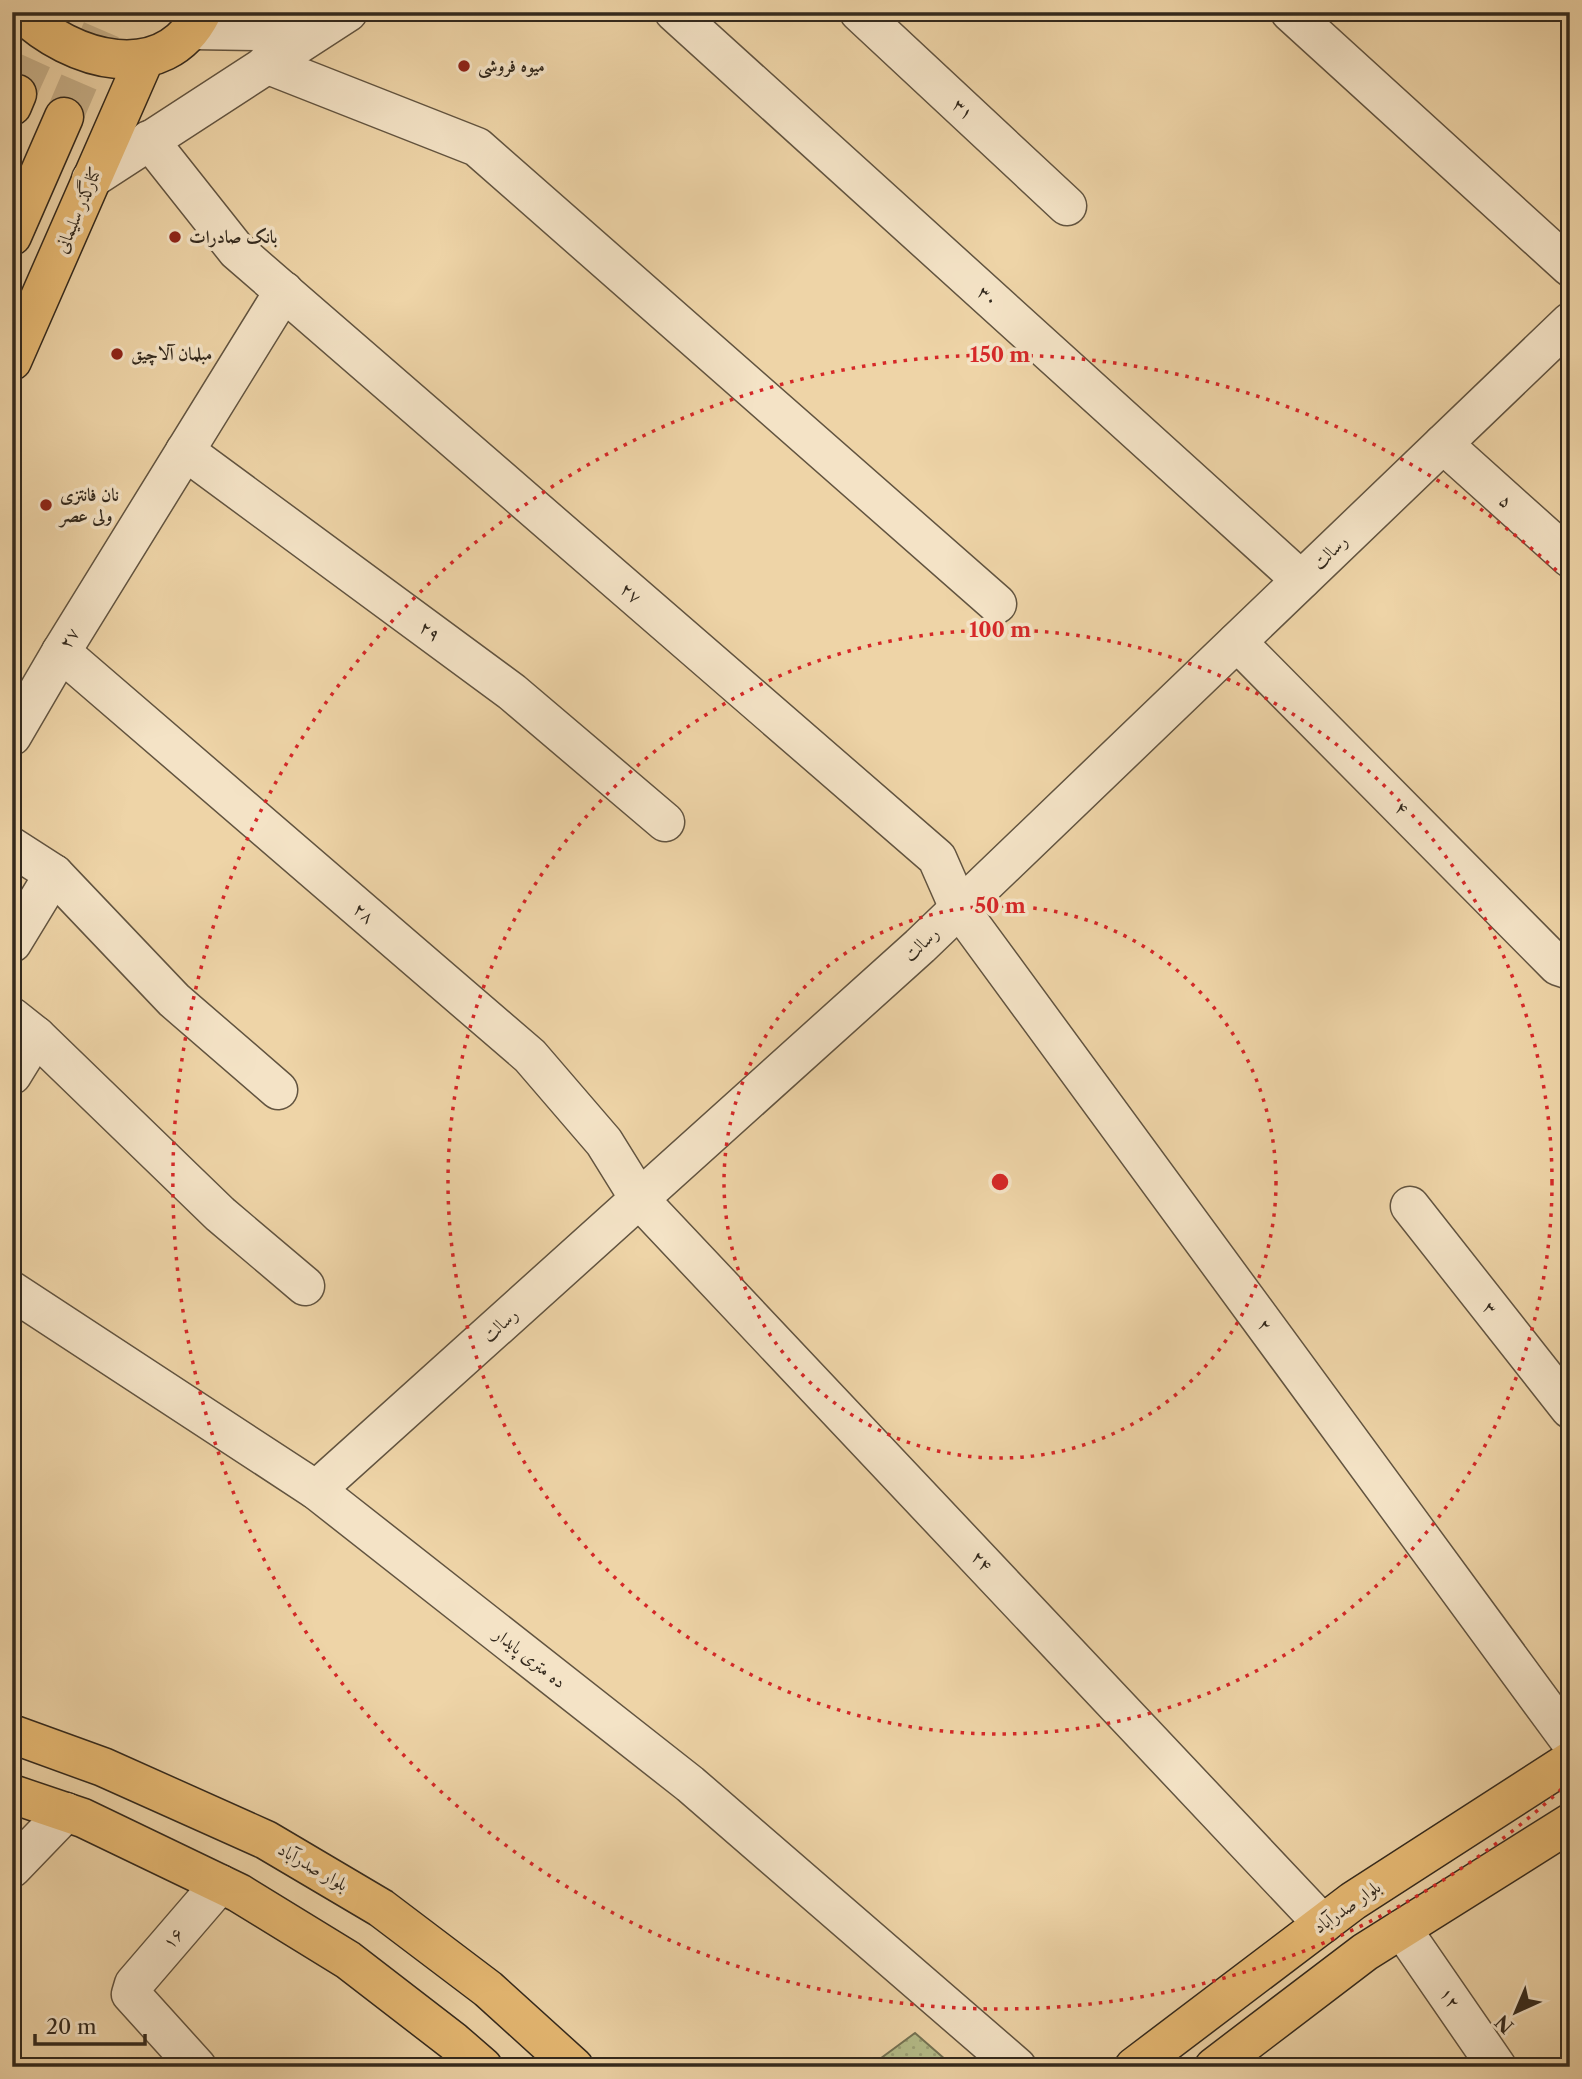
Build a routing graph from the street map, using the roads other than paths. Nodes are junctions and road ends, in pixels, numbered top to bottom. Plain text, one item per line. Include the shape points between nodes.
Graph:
1 (21, 12) edge
2 (348, 12) edge
3 (674, 12) edge
4 (859, 12) edge
5 (1290, 12) edge
6 (198, 21) edge
7 (314, 32) junction
8 (144, 60) junction
9 (266, 64) junction
10 (64, 117) tunnel mouth
11 (149, 140) junction
12 (91, 179) junction
13 (1067, 206) dead end
14 (12, 236) edge
15 (1570, 267) edge
16 (284, 291) junction
17 (1570, 323) edge
18 (12, 361) edge
19 (1443, 444) junction
20 (185, 451) junction
21 (1570, 558) edge
22 (1301, 580) junction
23 (997, 604) dead end
24 (1237, 642) junction
25 (61, 652) junction
26 (12, 736) edge
27 (664, 822) dead end
28 (12, 847) edge
29 (54, 874) junction
30 (959, 908) junction
31 (12, 943) edge
32 (1570, 970) edge
33 (24, 1027) edge
34 (12, 1075) edge
35 (278, 1090) dead end
36 (640, 1200) junction
37 (1410, 1206) dead end
38 (305, 1286) dead end
39 (12, 1291) edge
40 (1570, 1409) edge
41 (316, 1490) junction
42 (12, 1734) edge
43 (1570, 1741) edge
44 (1570, 1761) edge
45 (12, 1794) edge
46 (66, 1812) junction
47 (1570, 1823) edge
48 (12, 1868) edge
49 (220, 1884) junction
50 (1323, 1924) junction
51 (1402, 1928) junction
52 (197, 2067) edge
53 (483, 2067) edge
54 (574, 2067) edge
55 (1017, 2067) edge
56 (1134, 2067) edge
57 (1214, 2067) edge
58 (1497, 2067) edge

1 - 8 main road via 36,27 105,59
2 - 7 street
3 - 22 street, ۳۰
4 - 13 street, ۳۱
5 - 15 street
6 - 7 street
6 - 8 main road via 168,50
7 - 9 street
8 - 12 main road, کنارگذر سلیمانی
9 - 11 street
9 - 23 street via 477,147
10 - 14 main road
11 - 12 street
11 - 16 street, ۲۷ via 237,251
12 - 18 main road, کنارگذر سلیمانی
16 - 20 street, ۲۷
16 - 30 street, ۲۷ via 937,858
17 - 19 street, رسالت
19 - 21 street, ۵
19 - 22 street, رسالت
20 - 25 street, ۲۷
20 - 27 street, ۲۹ via 512,692
22 - 24 street, رسالت
24 - 30 street, رسالت
24 - 32 street, ۴ via 1558,966
25 - 26 street, ۲۷
25 - 36 street, ۲۸ via 530,1056 604,1142
28 - 29 street
29 - 31 street
29 - 35 street via 174,1000
30 - 36 street, رسالت
30 - 43 street, ۲
33 - 34 street
33 - 38 street via 220,1214
36 - 41 street, رسالت
36 - 50 street, ۲۴
37 - 40 street, ۳
39 - 41 street, ده متری پایدار
41 - 55 street, ده متری پایدار via 690,1784
42 - 54 main road, بلوار صدرآباد via 103,1767 266,1840 381,1908 488,1989
44 - 50 main road, بلوار صدرآباد
45 - 46 main road
46 - 48 street
46 - 49 main road
47 - 51 main road
49 - 52 street, ۱۶ via 134,1984 131,1994
49 - 53 main road via 348,1960
50 - 56 main road, بلوار صدرآباد
51 - 57 main road
51 - 58 street, ۱۲

